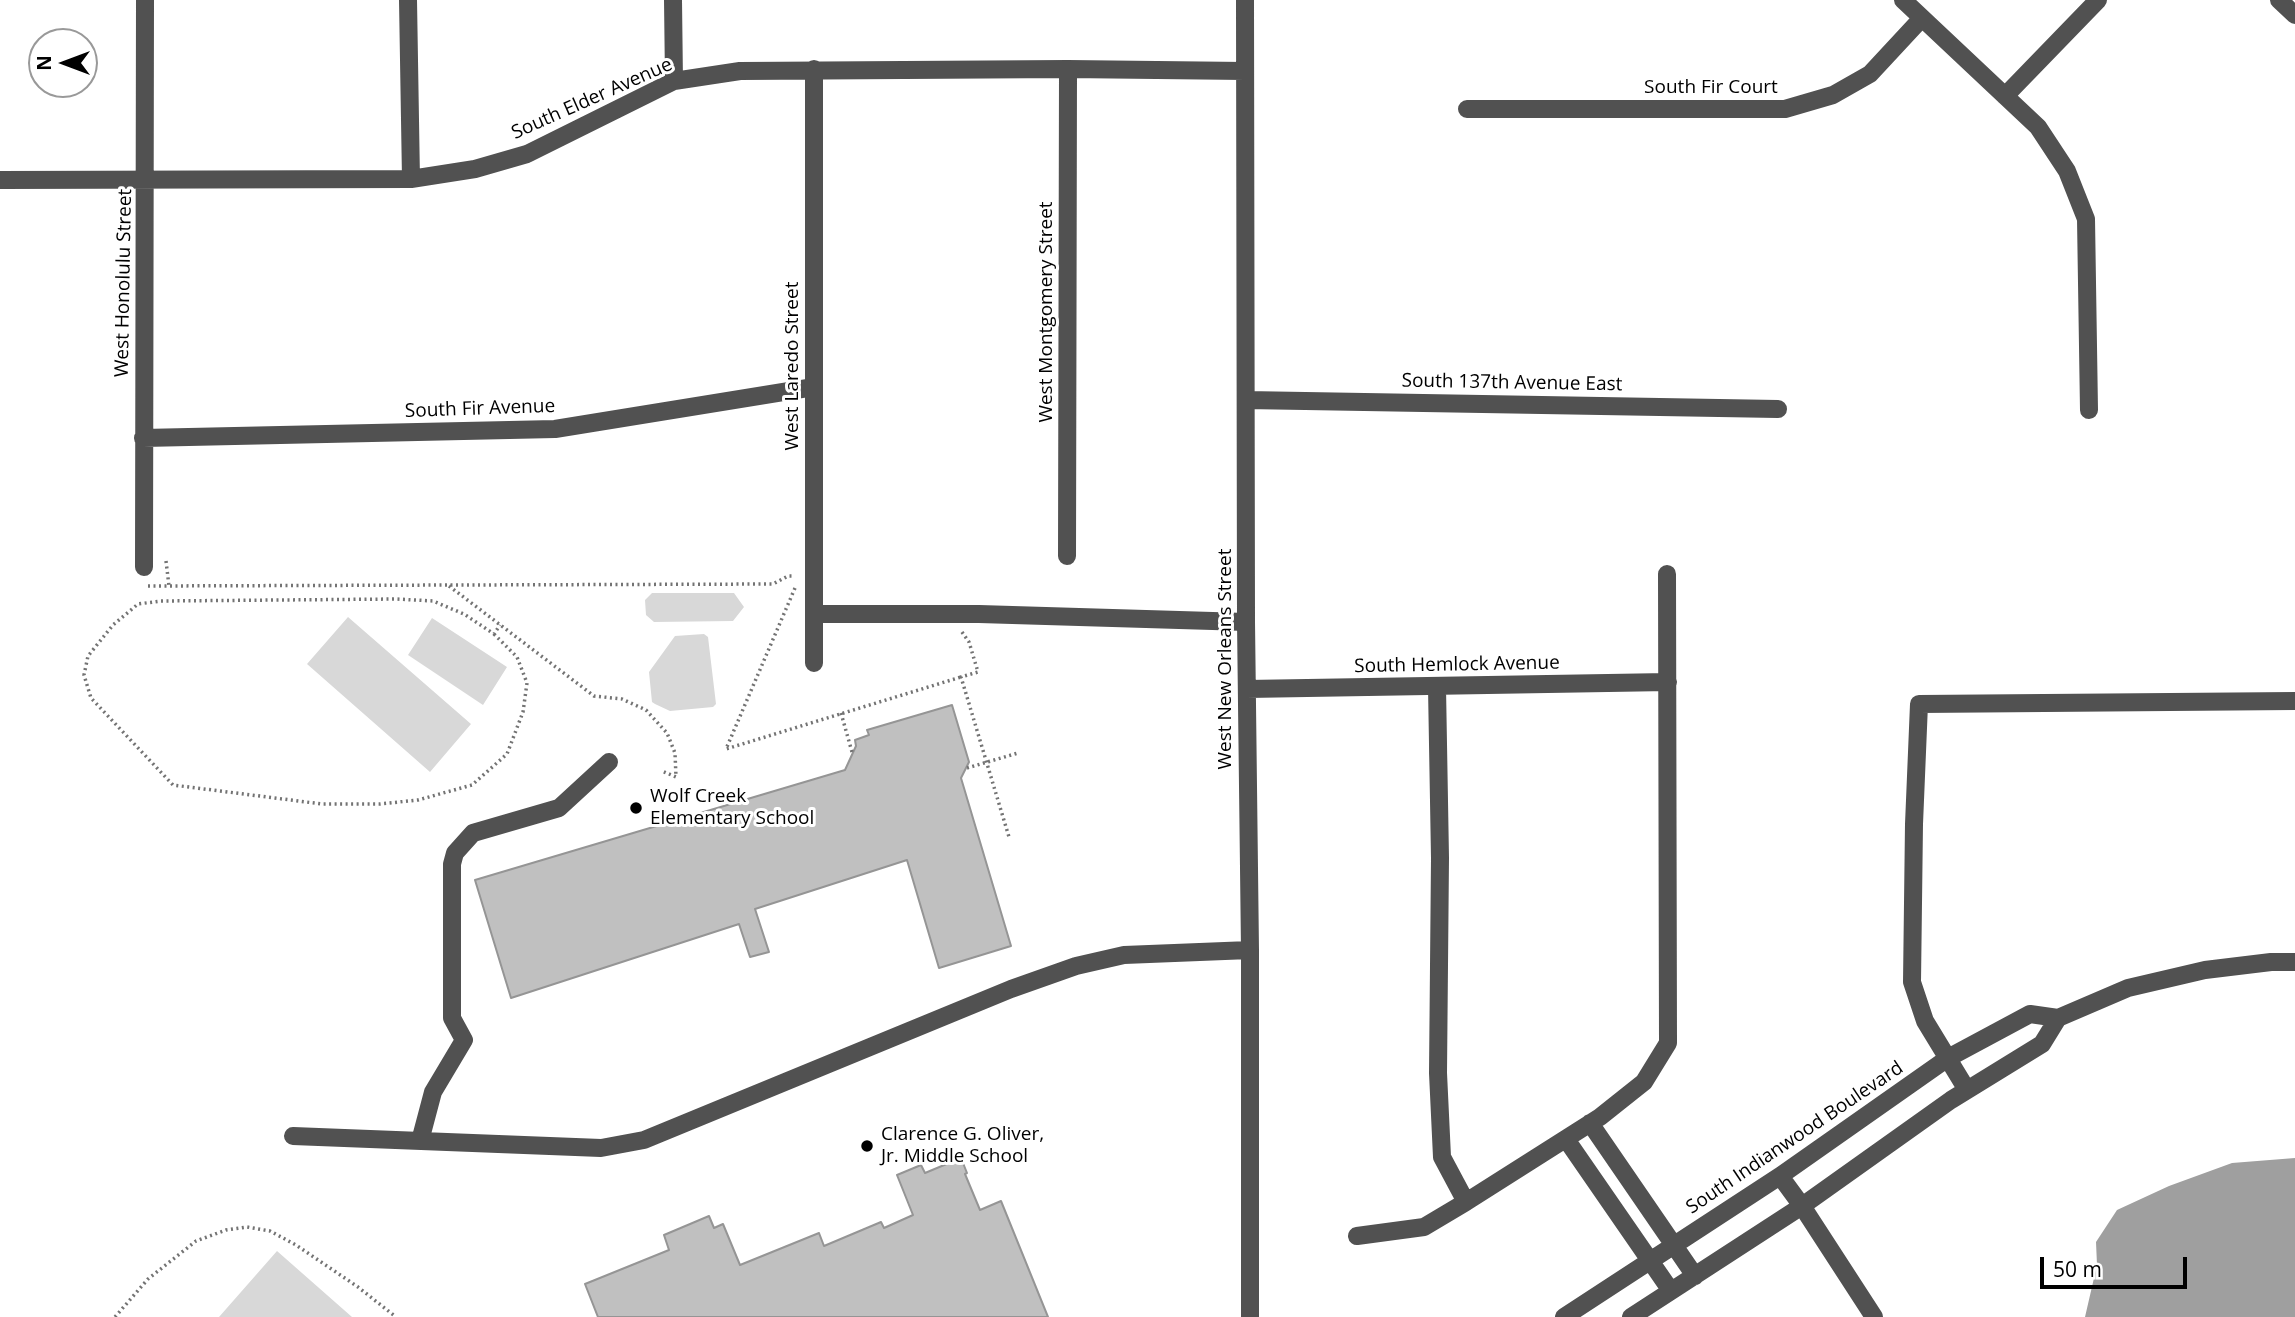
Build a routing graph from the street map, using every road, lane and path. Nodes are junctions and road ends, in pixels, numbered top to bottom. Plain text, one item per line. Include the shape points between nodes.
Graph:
1 (145, 0) edge
2 (408, 0) edge
3 (673, 0) edge
4 (1245, 0) edge
5 (1903, 0) edge
6 (2098, 0) edge
7 (2279, 0) edge
8 (2295, 15) edge
9 (1922, 18) junction
10 (814, 69) junction
11 (1068, 69) junction
12 (1245, 71) junction
13 (674, 81) junction
14 (2005, 96) junction
15 (1467, 109) dead end
16 (146, 179) junction
17 (411, 179) junction
18 (0, 180) edge
19 (814, 387) junction
20 (1246, 400) junction
21 (1778, 409) dead end
22 (2089, 410) dead end
23 (143, 438) junction
24 (1067, 556) dead end
25 (166, 561) dead end
26 (144, 567) dead end
27 (1667, 574) dead end
28 (795, 576) dead end
29 (448, 585) junction
30 (141, 586) dead end
31 (169, 586) junction
32 (795, 588) dead end
33 (815, 614) junction
34 (1246, 622) junction
35 (500, 625) junction
36 (957, 630) dead end
37 (494, 635) junction
38 (814, 663) dead end
39 (961, 677) junction
40 (1668, 682) junction
41 (1437, 687) junction
42 (1247, 689) junction
43 (2295, 701) edge
44 (841, 713) junction
45 (852, 752) dead end
46 (1018, 753) dead end
47 (609, 762) dead end
48 (987, 762) junction
49 (967, 768) dead end
50 (662, 771) dead end
51 (1009, 838) dead end
52 (1250, 950) junction
53 (2295, 962) edge
54 (2057, 1018) junction
55 (1948, 1059) junction
56 (1967, 1090) junction
57 (1590, 1124) junction
58 (293, 1136) dead end
59 (1566, 1139) junction
60 (420, 1141) junction
61 (1780, 1176) junction
62 (1631, 1182) junction
63 (1607, 1197) junction
64 (1466, 1202) junction
65 (1802, 1206) junction
66 (1357, 1236) dead end
67 (1674, 1245) junction
68 (1651, 1261) junction
69 (1695, 1276) junction
70 (1671, 1291) junction
71 (115, 1317) edge
72 (396, 1317) edge
73 (1250, 1317) edge
74 (1564, 1317) edge
75 (1631, 1317) edge
76 (1874, 1317) edge

1 - 16 street, West Honolulu Street
2 - 17 street
3 - 13 street
4 - 12 street, West New Orleans Street
5 - 9 street
6 - 14 street
7 - 8 street
9 - 14 street
9 - 15 street, South Fir Court via 1870,74 1833,94 1786,109
10 - 11 street, South Elder Avenue
10 - 13 street, South Elder Avenue via 740,71
10 - 19 street, West Laredo Street
11 - 12 street, South Elder Avenue
11 - 24 street, West Montgomery Street
12 - 20 street, West New Orleans Street
13 - 17 street, South Elder Avenue via 527,154 475,169
14 - 22 street via 2038,127 2067,171 2086,219
16 - 17 street, South Elder Avenue
16 - 18 street, South Elder Avenue
16 - 23 street, West Honolulu Street
19 - 23 street, South Fir Avenue via 555,429
19 - 33 street, West Laredo Street
20 - 21 street, South 137th Avenue East
20 - 34 street, West New Orleans Street
23 - 26 street, West Honolulu Street
25 - 31 path
27 - 40 street
28 - 29 path via 773,584
29 - 31 path
29 - 35 path
30 - 31 path
32 - 44 path via 726,749
33 - 34 street
33 - 38 street, West Laredo Street
34 - 42 street, West New Orleans Street
35 - 37 path
35 - 50 path via 594,696 629,701 653,717 667,733 675,753 676,777
36 - 39 path via 966,635 978,672
37 - 37 path via 464,614 433,601 161,601 138,604 113,625 88,656 84,675 91,698 173,785 322,804 418,800 472,785 508,754 523,712 527,683 517,657
39 - 44 path
39 - 48 path
40 - 41 street, South Hemlock Avenue
40 - 57 street via 1668,1043 1644,1082
41 - 42 street, South Hemlock Avenue
41 - 64 street via 1442,1157
42 - 52 street, West New Orleans Street
43 - 55 street via 1919,704 1912,982 1925,1021
44 - 45 path
46 - 48 path
47 - 60 street via 559,808 472,834 455,853 452,1018 464,1040 433,1092
48 - 49 path
48 - 51 path
52 - 60 street via 1124,955 1076,966 644,1140 601,1148
52 - 73 street, West New Orleans Street
53 - 54 street, South Indianwood Boulevard via 2205,970 2128,988
54 - 55 street, South Indianwood Boulevard via 2030,1014
54 - 56 street via 2042,1044
55 - 56 street
55 - 61 street, South Indianwood Boulevard
56 - 65 street
57 - 59 street
57 - 62 street
58 - 60 street
59 - 63 street
59 - 64 street
61 - 65 street
61 - 67 street, South Indianwood Boulevard
62 - 63 street
62 - 67 street
63 - 68 street
64 - 66 street via 1424,1227
65 - 69 street
65 - 76 street
67 - 68 street, South Indianwood Boulevard
67 - 69 street
68 - 70 street
68 - 74 street, South Indianwood Boulevard
69 - 70 street
70 - 75 street
71 - 72 path via 148,1279 196,1241 247,1227 270,1231 296,1245

